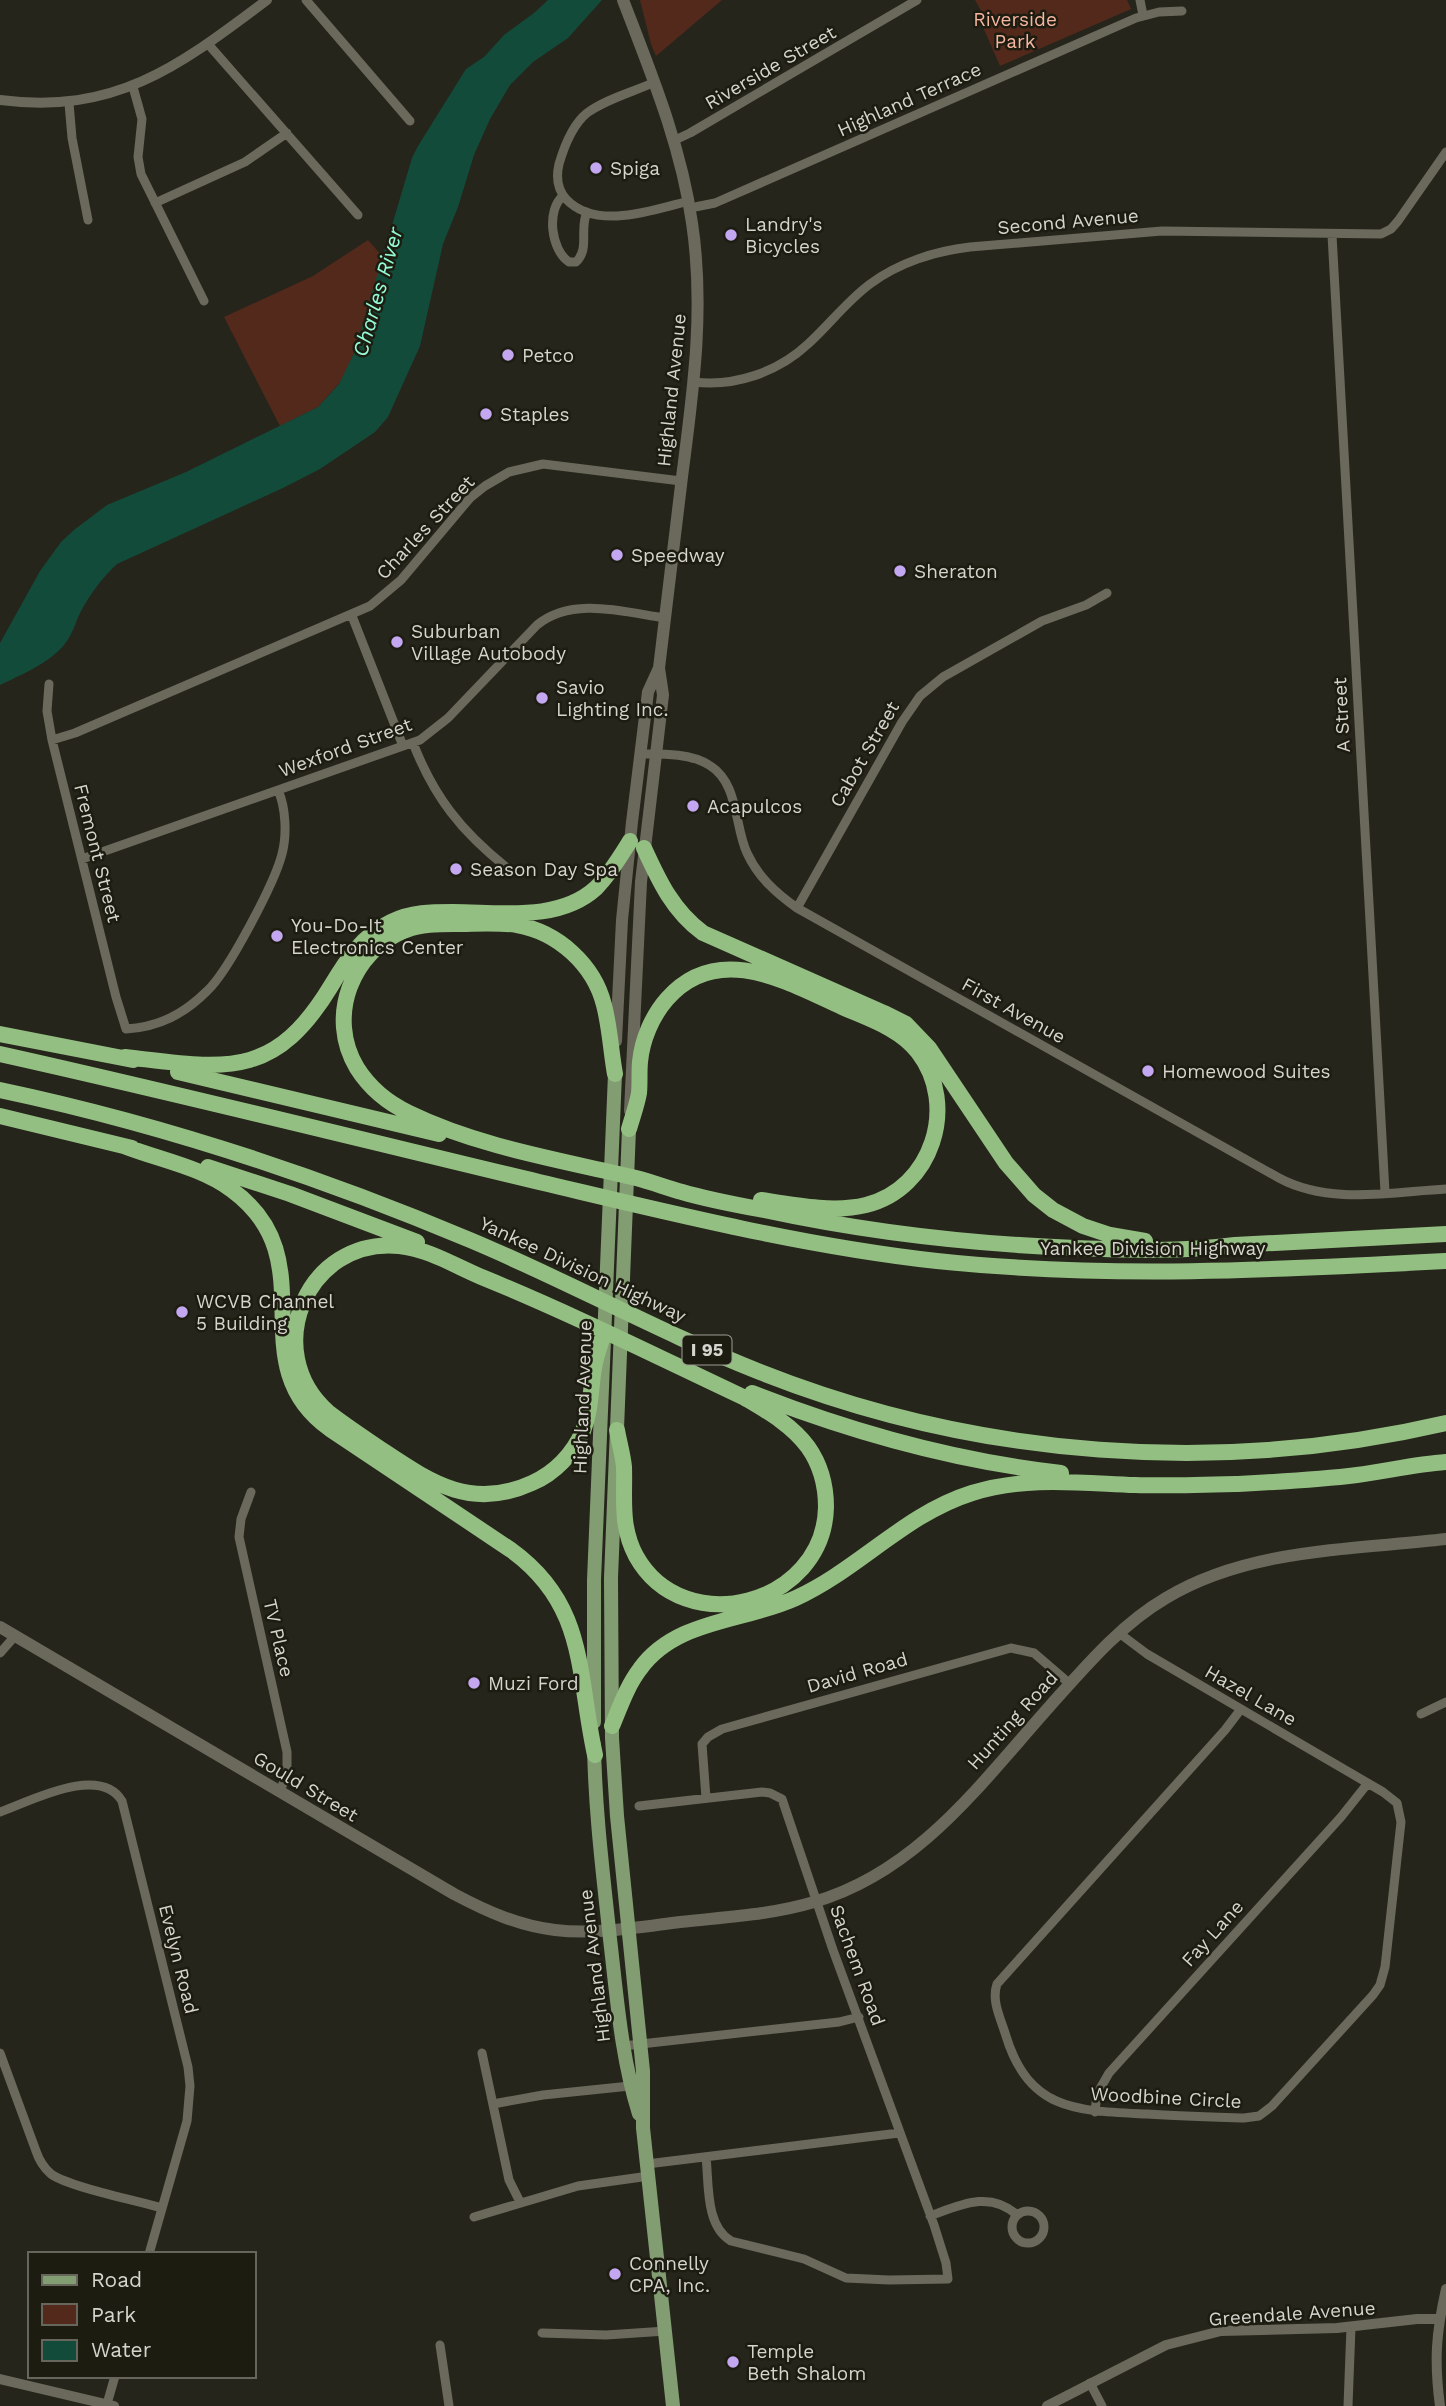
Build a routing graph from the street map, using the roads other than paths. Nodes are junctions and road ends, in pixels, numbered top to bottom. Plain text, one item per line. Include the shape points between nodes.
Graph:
1 (267, 0) edge
2 (306, 0) edge
3 (917, 0) edge
4 (1140, 0) edge
5 (624, 2) edge
6 (1182, 11) dead end
7 (1143, 15) junction
8 (208, 44) junction
9 (655, 82) junction
10 (132, 87) junction
11 (0, 100) edge
12 (69, 103) junction
13 (410, 121) dead end
14 (287, 134) junction
15 (674, 140) junction
16 (1446, 152) edge
17 (563, 196) junction
18 (155, 204) junction
19 (689, 204) junction
20 (587, 212) junction
21 (358, 215) dead end
22 (88, 220) dead end
23 (1332, 235) junction
24 (204, 301) dead end
25 (694, 382) junction
26 (681, 481) junction
27 (1107, 593) dead end
28 (352, 616) junction
29 (665, 618) junction
30 (659, 668) junction
31 (49, 684) dead end
32 (52, 740) junction
33 (408, 745) junction
34 (640, 754) junction
35 (655, 754) junction
36 (278, 790) junction
37 (637, 844) junction
38 (82, 859) junction
39 (506, 867) dead end
40 (797, 908) junction
41 (0, 1034) edge
42 (0, 1055) edge
43 (125, 1058) junction
44 (615, 1074) junction
45 (0, 1090) edge
46 (0, 1116) edge
47 (629, 1129) junction
48 (496, 1145) junction
49 (124, 1146) junction
50 (648, 1181) junction
51 (1446, 1189) edge
52 (1385, 1192) junction
53 (1446, 1234) edge
54 (1234, 1245) junction
55 (1446, 1261) edge
56 (510, 1287) junction
57 (604, 1332) joint
58 (653, 1353) junction
59 (601, 1354) junction
60 (1446, 1423) edge
61 (617, 1430) junction
62 (1441, 1461) edge
63 (1175, 1484) junction
64 (251, 1492) dead end
65 (1446, 1539) edge
66 (0, 1627) edge
67 (1119, 1633) junction
68 (15, 1636) junction
69 (0, 1653) edge
70 (1070, 1684) junction
71 (1446, 1702) edge
72 (1241, 1709) junction
73 (1421, 1714) dead end
74 (612, 1726) junction
75 (594, 1755) junction
76 (1368, 1783) junction
77 (280, 1792) junction
78 (706, 1798) junction
79 (639, 1806) dead end
80 (0, 1810) edge
81 (817, 1901) junction
82 (628, 1927) junction
83 (609, 1929) junction
84 (859, 2017) junction
85 (640, 2044) junction
86 (623, 2046) junction
87 (0, 2053) edge
88 (482, 2053) dead end
89 (630, 2086) junction
90 (493, 2104) junction
91 (1094, 2112) junction
92 (643, 2128) junction
93 (899, 2133) junction
94 (706, 2157) junction
95 (648, 2170) junction
96 (520, 2202) junction
97 (162, 2207) junction
98 (1017, 2215) dead end
99 (930, 2216) junction
100 (474, 2217) dead end
101 (150, 2252) edge
102 (1446, 2289) edge
103 (1439, 2319) junction
104 (1351, 2327) junction
105 (666, 2331) junction
106 (542, 2333) dead end
107 (440, 2345) dead end
108 (115, 2378) edge
109 (0, 2379) edge
110 (1090, 2383) junction
111 (1442, 2384) edge
112 (111, 2405) edge
113 (449, 2406) edge
114 (673, 2406) edge
115 (1047, 2406) edge
116 (1101, 2406) edge
117 (1348, 2406) edge
118 (1440, 2406) edge

1 - 8 street
2 - 13 street
3 - 15 street, Riverside Street
4 - 7 street
5 - 9 main road, Highland Avenue
6 - 7 street, Highland Terrace
7 - 19 street, Highland Terrace via 715,203
8 - 10 street
8 - 14 street
9 - 15 main road, Highland Avenue
9 - 17 street via 596,108 581,120 558,171
10 - 12 street
10 - 18 street via 142,118 138,165
11 - 12 street
12 - 22 street
14 - 18 street via 246,163
14 - 21 street
15 - 19 main road, Highland Avenue
16 - 23 street, Second Avenue via 1391,229 1376,236
17 - 20 street
17 - 20 street via 554,209 553,222 559,252 569,262 576,262 583,253
18 - 24 street
19 - 20 street, Highland Terrace via 616,216
19 - 25 main road, Highland Avenue via 698,291
23 - 25 street, Second Avenue via 1162,231 947,250 900,267 871,284 780,364 734,382
23 - 52 street, A Street
25 - 26 main road, Highland Avenue
26 - 28 street, Charles Street via 543,464 509,472 470,498 387,593
26 - 29 main road, Highland Avenue
27 - 40 street, Cabot Street via 1042,621 943,677 920,696
28 - 32 street, Charles Street
28 - 33 street
29 - 30 main road, Highland Avenue
29 - 33 street, Wexford Street via 582,608 555,614 537,625 441,725
30 - 34 main road, Highland Avenue via 648,692
30 - 35 main road, Highland Avenue via 663,695
31 - 32 street, Fremont Street
32 - 38 street, Fremont Street
33 - 36 street, Wexford Street
33 - 39 street via 450,813
34 - 35 street, First Avenue
34 - 37 main road, Highland Avenue
35 - 37 main road, Highland Avenue
35 - 40 street, First Avenue via 694,759 716,770 731,795 754,867
36 - 38 street, Wexford Street
36 - 38 street, Fremont Street via 284,813 282,854 269,885 223,972 208,991 155,1025 126,1029
37 - 43 highway via 597,887 565,906 531,912 419,913 380,928 350,954 304,1026 257,1058 212,1066
37 - 44 main road, Highland Avenue via 619,961
37 - 47 main road, Highland Avenue
37 - 54 highway via 670,900 703,933 884,1013 915,1032 1012,1170 1053,1210 1083,1226 1123,1238
40 - 52 street, First Avenue via 1287,1183 1326,1194
41 - 43 highway
42 - 55 highway, Yankee Division Highway via 683,1216 858,1250 993,1266 1112,1272 1230,1272
43 - 48 highway
44 - 48 highway via 598,987 574,955 550,937 516,925 441,924 414,927 389,938 364,960 347,993 343,1023 352,1059 370,1085 399,1108
44 - 57 main road, Highland Avenue
45 - 60 highway, Yankee Division Highway / I 95 via 176,1134 325,1183 489,1248 757,1371 831,1398 927,1424 1063,1446 1182,1454 1321,1445
46 - 49 highway
47 - 50 highway via 639,1093 642,1049 657,1013 684,984 724,970 769,975 886,1027 910,1043 931,1074 938,1115 930,1150 906,1183 873,1203 852,1208 795,1204
47 - 61 main road, Highland Avenue
48 - 50 highway
49 - 56 highway via 210,1167 311,1201 488,1273
49 - 75 highway via 212,1177 247,1202 264,1222 281,1266 286,1365 311,1413 518,1555 545,1582 576,1641
50 - 54 highway via 783,1214 925,1236 1097,1249
51 - 52 street, First Avenue
53 - 54 highway
56 - 58 highway
56 - 59 highway via 402,1247 376,1247 347,1256 320,1276 301,1307 295,1345 299,1368 328,1412 424,1478 457,1491 492,1494 539,1480 568,1455 589,1414
57 - 59 highway
58 - 61 highway via 756,1405 808,1447 823,1479 826,1504 822,1532 806,1563 777,1590 741,1602 701,1603 665,1588 641,1563 627,1536 624,1465
58 - 63 highway via 864,1433 1025,1468
59 - 75 main road, Highland Avenue
61 - 74 main road, Highland Avenue
62 - 63 highway via 1295,1481
63 - 74 highway via 1024,1482 944,1503 807,1593 668,1642 636,1674
64 - 77 street, TV Place via 239,1537 287,1752
65 - 67 main road, Hunting Road via 1297,1555 1232,1568 1173,1593
66 - 68 main road, Gould Street
67 - 70 main road, Hunting Road
67 - 72 street, Hazel Lane
68 - 69 street
68 - 77 main road, Gould Street
70 - 78 street, David Road via 1034,1653 1011,1648 722,1729 702,1744
70 - 81 main road, Hunting Road via 917,1848 879,1874
71 - 73 street
72 - 76 street, Hazel Lane
72 - 91 street, Woodbine Circle via 997,1984 995,2002 1021,2070 1052,2098
74 - 82 main road, Highland Avenue
75 - 83 main road, Highland Avenue
76 - 91 street, Fay Lane via 1109,2073 1097,2094
76 - 91 street, Woodbine Circle via 1397,1803 1401,1822 1385,1967 1373,1995 1259,2116
77 - 83 main road, Gould Street via 492,1913 553,1930
78 - 79 street, Sachem Road
78 - 81 street, Sachem Road via 762,1792 782,1799
80 - 97 street, Evelyn Road via 87,1783 108,1788 122,1801 189,2077 187,2121
81 - 82 main road, Hunting Road via 767,1912
81 - 84 street, Sachem Road
82 - 83 main road, Hunting Road
82 - 85 main road, Highland Avenue
83 - 86 main road, Highland Avenue
84 - 85 street
84 - 93 street, Sachem Road
85 - 86 street
85 - 92 main road, Highland Avenue
86 - 89 main road, Highland Avenue
87 - 97 street via 36,2151 50,2173
88 - 90 street
89 - 90 street
89 - 92 main road, Highland Avenue
90 - 96 street via 509,2180
92 - 95 main road, Highland Avenue
93 - 94 street
93 - 99 street, Sachem Road
94 - 95 street
94 - 99 street, Sachem Road via 715,2224 721,2234 731,2241 804,2259 846,2278 948,2279
95 - 96 street
95 - 105 main road, Highland Avenue
96 - 100 street
97 - 101 street, Evelyn Road
98 - 99 street via 1004,2205 980,2200
102 - 103 street
103 - 104 street, Greendale Avenue
103 - 111 street via 1435,2350
104 - 110 street, Greendale Avenue via 1221,2331 1166,2345
104 - 117 street
105 - 106 street
105 - 114 main road, Highland Avenue
107 - 113 street
108 - 112 street
109 - 112 street
110 - 115 street, Greendale Avenue
110 - 116 street
111 - 118 street

